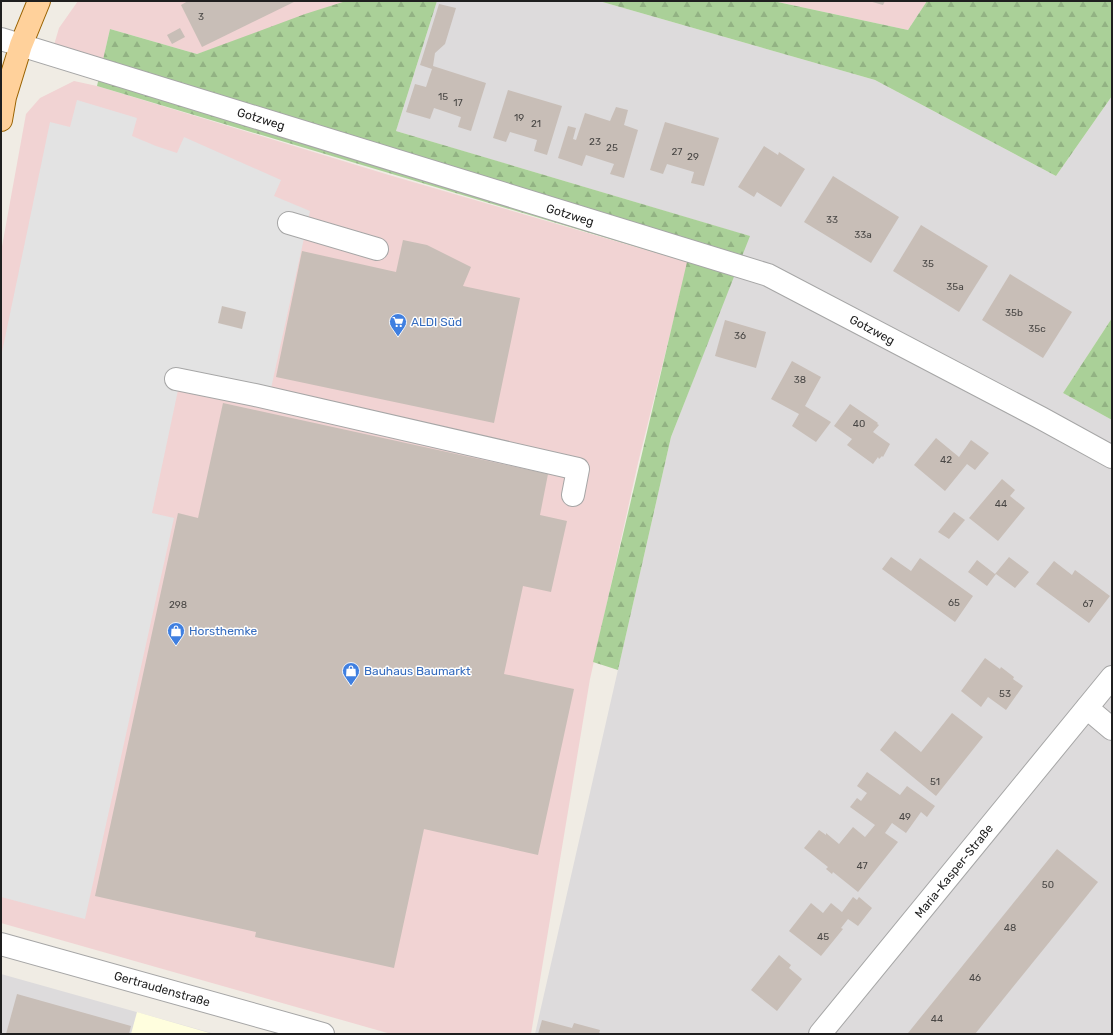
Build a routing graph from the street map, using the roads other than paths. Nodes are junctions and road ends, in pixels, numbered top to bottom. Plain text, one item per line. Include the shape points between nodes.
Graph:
1 (39, 1) edge
2 (11, 42) edge
3 (1, 120) edge
4 (289, 223) dead end
5 (377, 249) dead end
6 (176, 379) dead end
7 (1112, 457) edge
8 (572, 495) dead end
9 (1112, 677) edge
10 (1087, 708) junction
11 (1112, 729) edge
12 (1, 944) edge
13 (323, 1034) edge
14 (820, 1034) edge

1 - 2 main road
2 - 3 main road
2 - 7 street, Gotzweg via 768,276
4 - 5 street
6 - 8 street via 578,469
9 - 10 street, Maria-Kasper-Straße
10 - 11 street
10 - 14 street, Maria-Kasper-Straße
12 - 13 street, Gertraudenstraße

